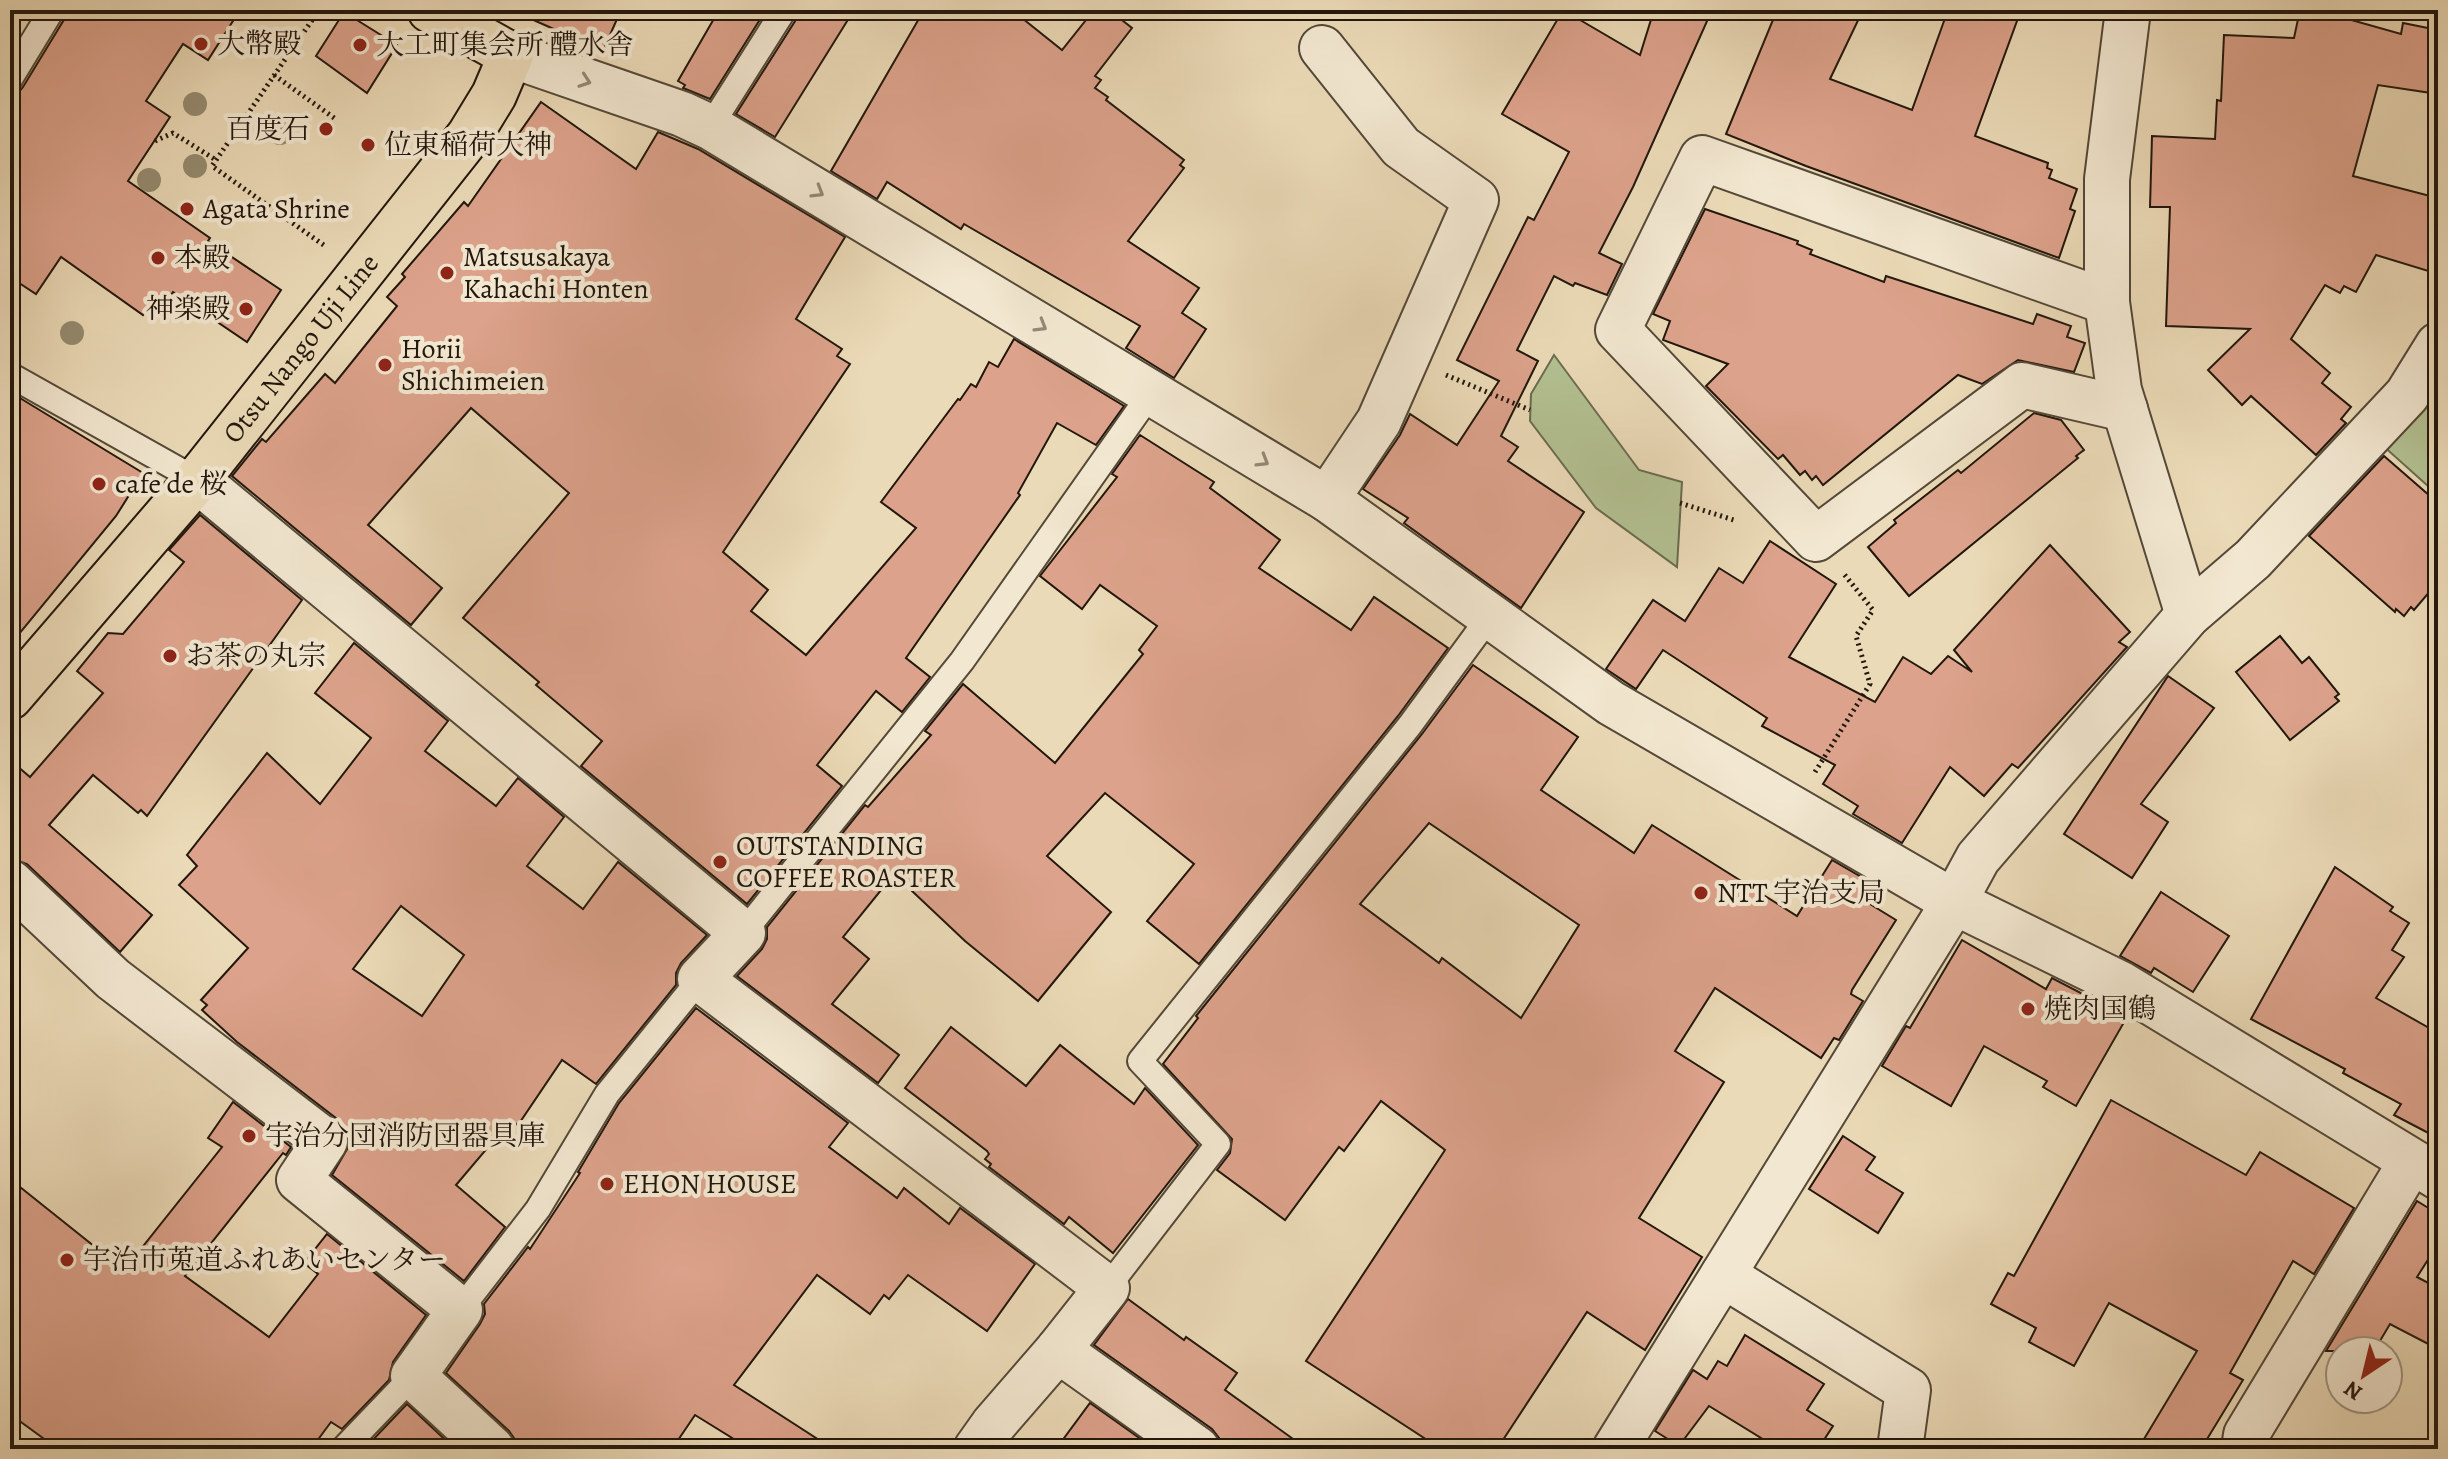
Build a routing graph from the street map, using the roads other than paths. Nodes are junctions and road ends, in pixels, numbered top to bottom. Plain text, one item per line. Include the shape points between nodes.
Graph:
1 (52, 10) edge
2 (430, 10) edge
3 (784, 10) edge
4 (2128, 10) edge
5 (1322, 48) dead end
6 (511, 55) junction
7 (10, 79) edge
8 (710, 127) junction
9 (2107, 302) junction
10 (2438, 345) edge
11 (10, 375) edge
12 (1151, 393) junction
13 (2125, 409) junction
14 (197, 480) junction
15 (1327, 499) junction
16 (2188, 615) junction
17 (1490, 616) junction
18 (10, 697) edge
19 (10, 882) edge
20 (1954, 902) junction
21 (743, 933) junction
22 (700, 979) junction
23 (2425, 1169) edge
24 (1723, 1275) junction
25 (1107, 1288) junction
26 (460, 1310) junction
27 (1058, 1350) junction
28 (413, 1376) junction
29 (343, 1449) edge
30 (492, 1449) edge
31 (976, 1449) edge
32 (1197, 1449) edge
33 (1615, 1449) edge
34 (1900, 1449) edge
35 (2244, 1449) edge

1 - 7 lane
2 - 6 main road
3 - 8 lane
4 - 9 street via 2107,179
5 - 15 street via 1401,147 1476,200 1379,421
6 -> 8 street
6 - 14 main road, Otsu Nango Uji Line via 469,136
8 -> 12 street
9 - 13 street
9 - 13 street via 1702,158 1618,330 1816,539 2022,385
10 - 16 street via 2407,395 2253,559
11 - 14 lane
12 -> 15 street
12 - 21 lane via 962,661
13 - 16 street
14 - 18 main road, Otsu Nango Uji Line
14 - 21 street
15 - 17 street
16 - 20 street via 1978,858
17 - 20 street via 1611,703
17 - 25 lane via 1410,725 1140,1061 1218,1144
19 - 26 street via 113,979 325,1141 299,1180
20 - 23 street via 2121,984
20 - 24 street
21 - 22 street
22 - 25 street
22 - 26 lane via 607,1094 538,1209
23 - 35 street via 2246,1435
24 - 33 street
24 - 34 street via 1908,1390
25 - 27 street
26 - 28 street
27 - 31 street
27 - 32 street
28 - 29 lane
28 - 30 street

